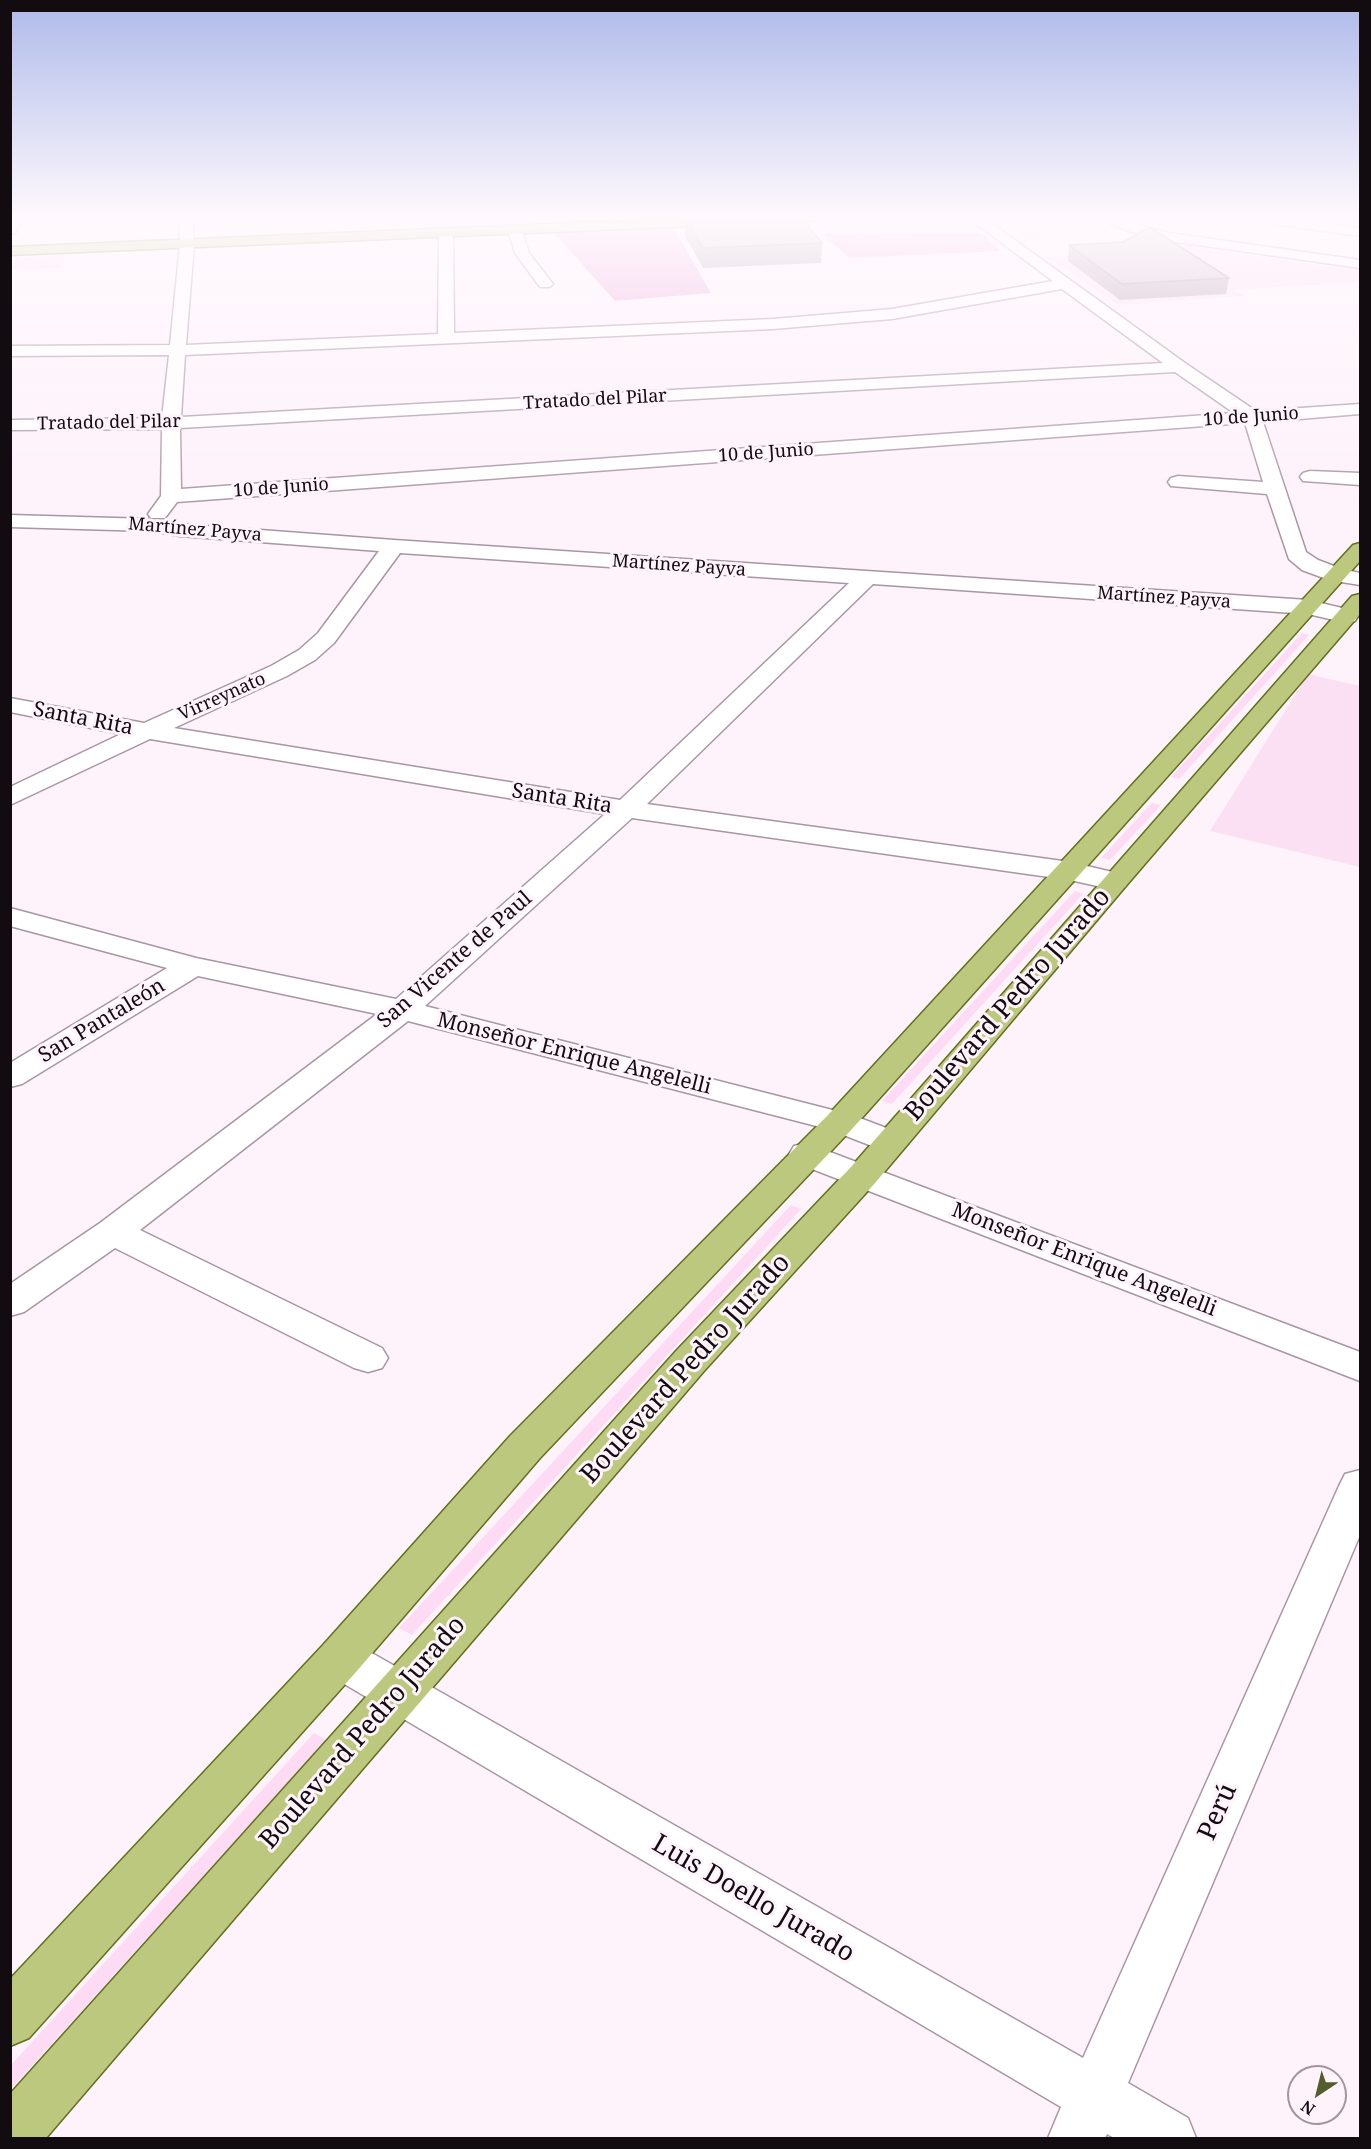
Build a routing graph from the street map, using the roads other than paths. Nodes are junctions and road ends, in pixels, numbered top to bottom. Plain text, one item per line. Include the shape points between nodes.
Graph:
1 (181, 317) edge
2 (446, 317) edge
3 (863, 317) edge
4 (1110, 317) edge
5 (446, 339) junction
6 (179, 350) junction
7 (10, 351) edge
8 (1179, 367) junction
9 (1360, 409) edge
10 (1252, 417) junction
11 (171, 423) junction
12 (10, 425) edge
13 (1310, 477) dead end
14 (1360, 479) edge
15 (1178, 482) dead end
16 (1276, 489) junction
17 (171, 496) junction
18 (10, 521) edge
19 (150, 525) junction
20 (394, 546) junction
21 (866, 579) junction
22 (1353, 584) edge
23 (1308, 607) junction
24 (10, 705) edge
25 (147, 731) junction
26 (1148, 784) junction
27 (1190, 796) junction
28 (10, 797) edge
29 (626, 809) junction
30 (1070, 871) junction
31 (1115, 881) junction
32 (10, 917) edge
33 (193, 966) junction
34 (402, 1010) junction
35 (10, 1077) edge
36 (840, 1122) junction
37 (890, 1142) junction
38 (806, 1154) junction
39 (862, 1174) junction
40 (113, 1232) junction
41 (10, 1303) edge
42 (368, 1358) dead end
43 (1360, 1368) edge
44 (1360, 1486) edge
45 (340, 1658) junction
46 (398, 1693) junction
47 (10, 2019) edge
48 (1085, 2118) edge
49 (10, 2137) edge
50 (1168, 2139) edge

1 - 6 street
2 - 5 street
3 - 5 street
4 - 8 street
5 - 6 street
6 - 7 street
6 - 11 street
8 - 10 street
8 - 11 street, Tratado del Pilar
9 - 10 street, 10 de Junio
10 - 16 street
10 - 17 street, 10 de Junio
11 - 12 street, Tratado del Pilar
11 - 17 street
13 - 14 street
15 - 16 street
16 - 22 street via 1296,555
17 - 19 street
18 - 19 street, Martínez Payva
19 - 20 street, Martínez Payva
20 - 21 street, Martínez Payva
20 - 25 street, Virreynato via 326,638 307,655
21 - 23 street, Martínez Payva
21 - 29 street, San Vicente de Paul
22 - 23 main road, Boulevard Pedro Jurado
22 - 27 main road, Boulevard Pedro Jurado
23 - 26 main road, Boulevard Pedro Jurado
24 - 25 street, Santa Rita
25 - 28 street, Virreynato
25 - 29 street, Santa Rita
26 - 27 main road
26 - 30 main road, Boulevard Pedro Jurado
27 - 31 main road, Boulevard Pedro Jurado
29 - 30 street, Santa Rita
29 - 34 street, San Vicente de Paul
30 - 31 street, Santa Rita
30 - 36 main road, Boulevard Pedro Jurado
31 - 37 main road, Boulevard Pedro Jurado
32 - 33 street, Monseñor Enrique Angelelli
33 - 34 street, Monseñor Enrique Angelelli
33 - 35 street, San Pantaleón
34 - 36 street, Monseñor Enrique Angelelli
34 - 40 street, San Vicente de Paul
36 - 37 street, Monseñor Enrique Angelelli
36 - 38 main road, Boulevard Pedro Jurado
37 - 39 main road, Boulevard Pedro Jurado
38 - 39 street, Monseñor Enrique Angelelli
38 - 45 main road, Boulevard Pedro Jurado via 525,1447
39 - 43 street, Monseñor Enrique Angelelli
39 - 46 main road, Boulevard Pedro Jurado via 690,1361
40 - 41 street, San Vicente de Paul
40 - 42 street
44 - 48 street, Perú
45 - 46 street, Luis Doello Jurado
45 - 47 main road, Boulevard Pedro Jurado
46 - 48 street, Luis Doello Jurado
46 - 49 main road, Boulevard Pedro Jurado
48 - 50 street, Luis Doello Jurado

